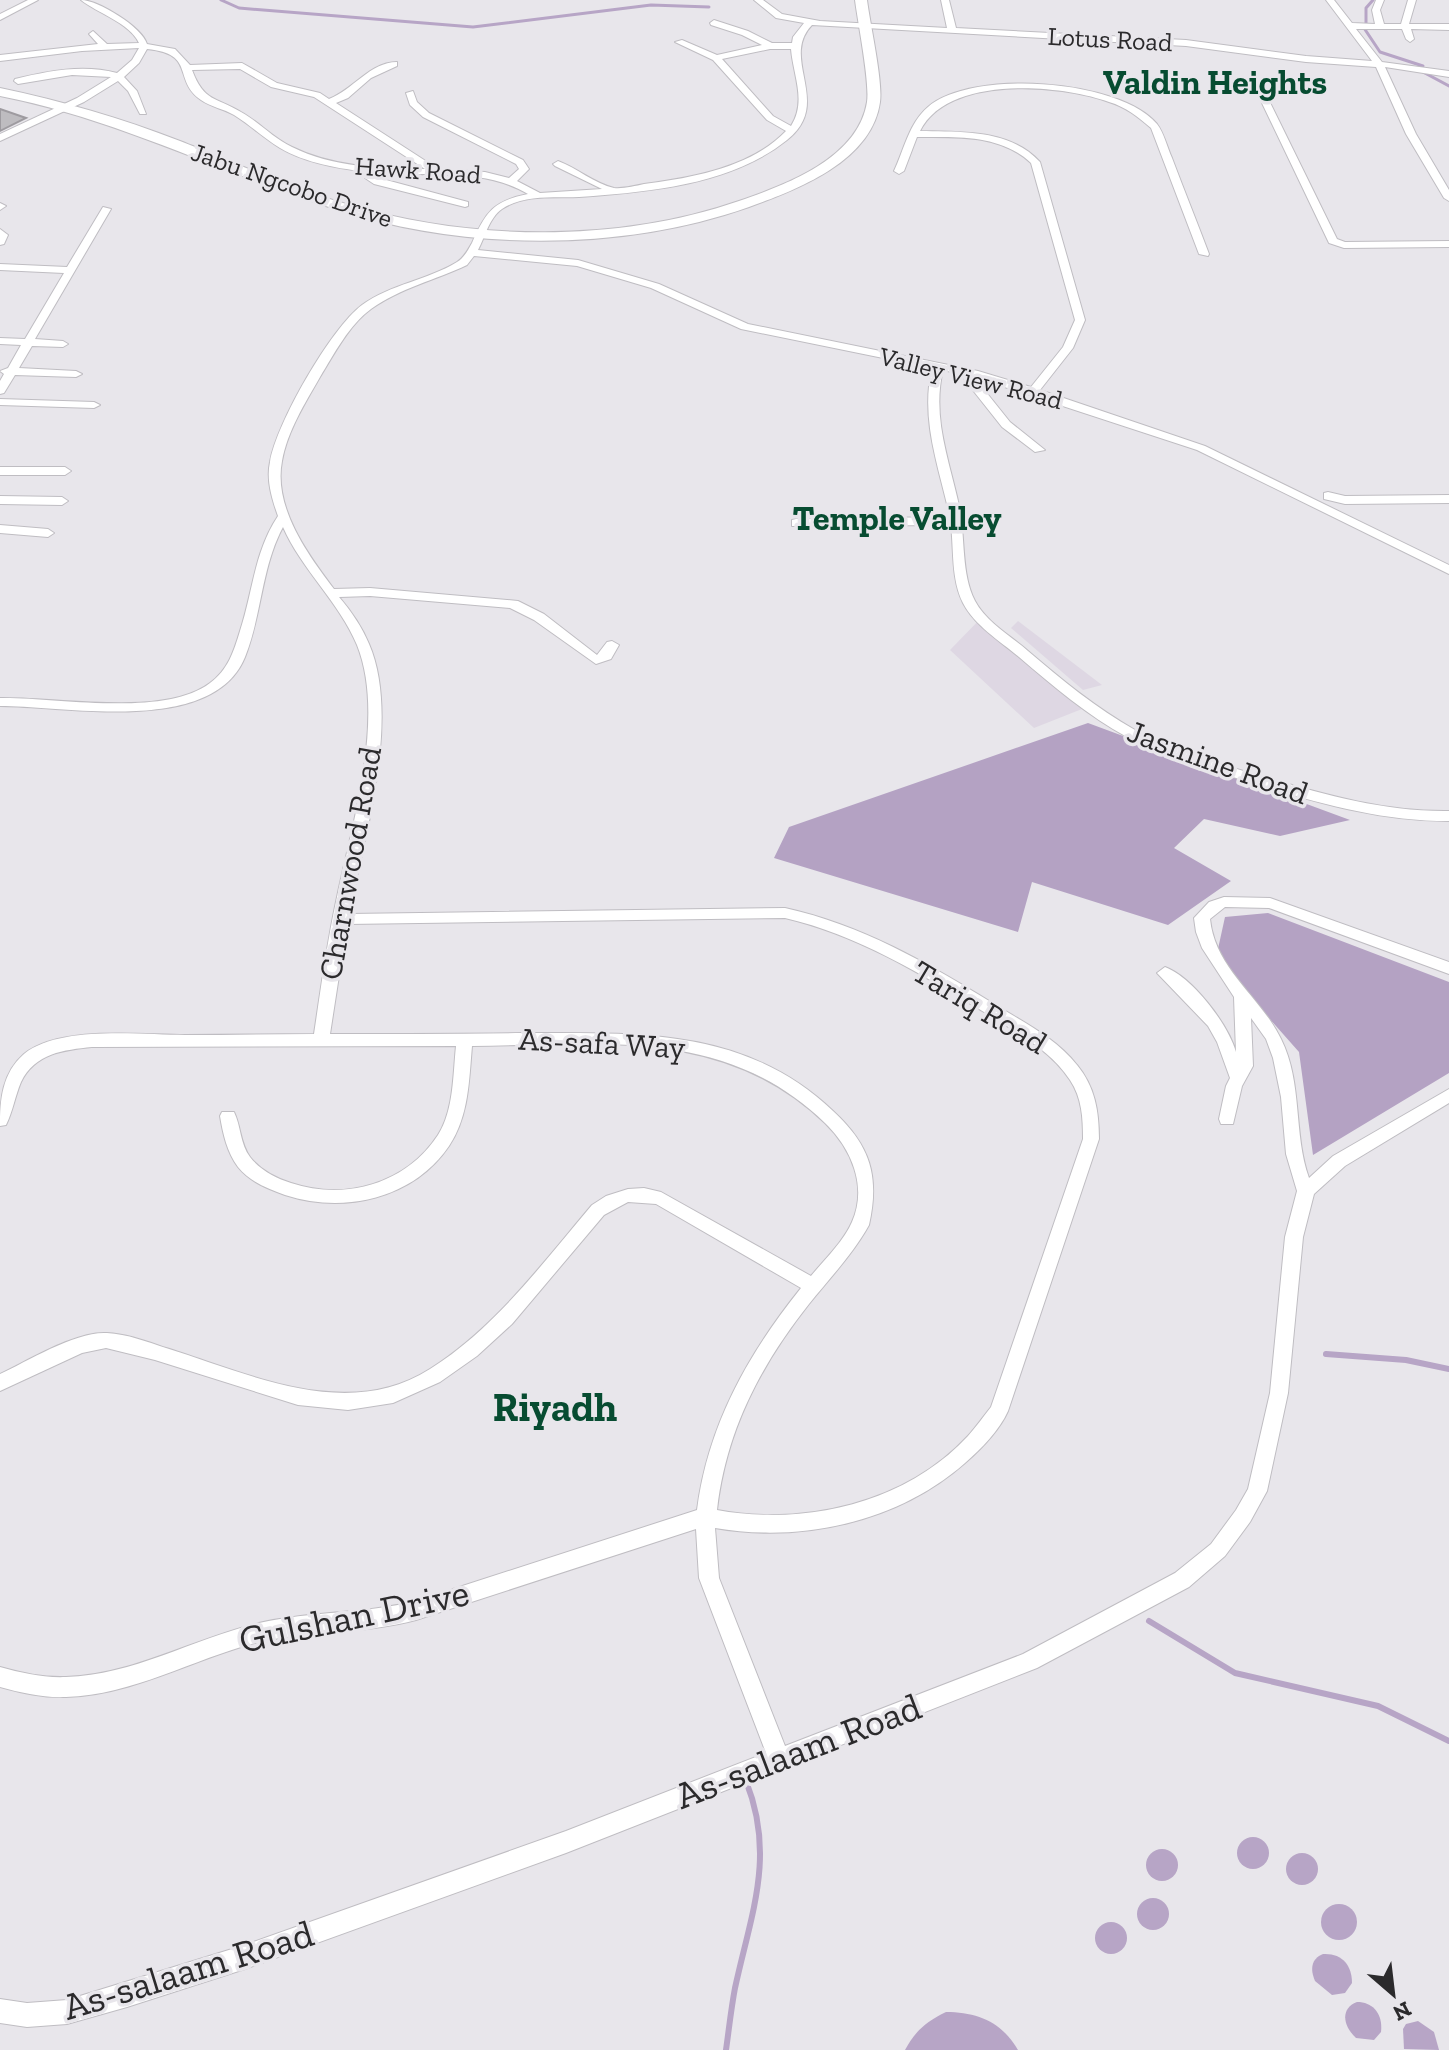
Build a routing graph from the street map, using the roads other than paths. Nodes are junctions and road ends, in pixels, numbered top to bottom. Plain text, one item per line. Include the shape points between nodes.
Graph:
1 (34, 0) edge
2 (85, 0) edge
3 (758, 0) edge
4 (861, 0) edge
5 (945, 0) edge
6 (1330, 0) edge
7 (1380, 0) edge
8 (1412, 0) edge
9 (0, 17) edge
10 (714, 23) dead end
11 (809, 23) junction
12 (1351, 26) junction
13 (1380, 26) junction
14 (1404, 26) junction
15 (864, 27) junction
16 (1449, 27) edge
17 (952, 31) junction
18 (93, 34) dead end
19 (1410, 39) dead end
20 (679, 42) dead end
21 (770, 46) junction
22 (796, 46) junction
23 (144, 47) junction
24 (107, 48) junction
25 (0, 58) edge
26 (716, 58) junction
27 (394, 64) dead end
28 (1379, 64) junction
29 (187, 68) junction
30 (1449, 74) edge
31 (118, 77) junction
32 (1254, 78) dead end
33 (18, 81) dead end
34 (0, 92) edge
35 (410, 93) dead end
36 (330, 102) junction
37 (66, 106) junction
38 (143, 112) dead end
39 (792, 130) junction
40 (915, 134) junction
41 (0, 138) edge
42 (558, 164) dead end
43 (375, 170) junction
44 (435, 171) junction
45 (899, 171) dead end
46 (512, 180) junction
47 (615, 192) junction
48 (540, 197) junction
49 (1449, 198) edge
50 (465, 204) dead end
51 (106, 209) dead end
52 (483, 231) junction
53 (0, 232) edge
54 (0, 242) edge
55 (1449, 244) edge
56 (473, 253) junction
57 (1204, 254) dead end
58 (0, 267) edge
59 (72, 270) junction
60 (0, 341) edge
61 (29, 342) junction
62 (63, 344) dead end
63 (938, 366) junction
64 (6, 371) edge
65 (964, 371) junction
66 (76, 374) dead end
67 (0, 391) edge
68 (1033, 391) junction
69 (0, 402) edge
70 (94, 405) dead end
71 (1039, 450) dead end
72 (65, 471) dead end
73 (1, 473) edge
74 (1328, 496) dead end
75 (1449, 499) edge
76 (0, 500) edge
77 (62, 501) dead end
78 (284, 516) junction
79 (957, 521) junction
80 (796, 523) dead end
81 (0, 529) edge
82 (48, 533) dead end
83 (1449, 570) edge
84 (330, 593) junction
85 (612, 645) dead end
86 (0, 702) edge
87 (1449, 816) edge
88 (340, 919) junction
89 (1449, 968) edge
90 (1165, 973) dead end
91 (1242, 993) junction
92 (321, 1039) junction
93 (465, 1039) junction
94 (1239, 1078) junction
95 (1449, 1095) edge
96 (228, 1116) dead end
97 (1227, 1119) dead end
98 (0, 1120) edge
99 (1306, 1191) junction
100 (812, 1285) junction
101 (0, 1383) edge
102 (704, 1517) junction
103 (0, 1677) edge
104 (779, 1759) junction
105 (0, 2011) edge

1 - 9 street
2 - 23 street via 137,33
3 - 11 street, Lotus Road via 779,16
4 - 15 main road, Jabu Ngcobo Drive
5 - 17 street
6 - 12 street
7 - 13 street
8 - 14 street
10 - 21 street
11 - 15 street, Lotus Road
11 - 22 street
12 - 13 street
12 - 28 street
13 - 14 street
14 - 16 street
14 - 19 street
15 - 17 street, Lotus Road
15 - 52 main road, Jabu Ngcobo Drive via 873,78 871,117 851,145 805,178 739,206 664,225 586,233
17 - 28 street, Lotus Road via 1186,43
18 - 24 street
20 - 26 street
21 - 22 street
21 - 26 street
22 - 39 street via 804,97
23 - 24 street, Hawk Road
23 - 29 street, Hawk Road via 177,53
23 - 31 street via 133,67
24 - 25 street, Hawk Road
26 - 39 street via 770,118
27 - 36 street
28 - 30 street, Lotus Road
28 - 49 street via 1411,134
29 - 36 street via 242,66 274,85
29 - 43 street, Hawk Road via 201,95 236,112 280,146
31 - 33 street via 75,72
31 - 37 street
31 - 38 street via 128,84
32 - 55 street via 1333,241
34 - 37 main road, Jabu Ngcobo Drive
35 - 46 street via 418,110 435,121 520,162 524,169
36 - 44 street
37 - 41 street
37 - 52 main road, Jabu Ngcobo Drive via 346,208 428,227
39 - 47 street via 756,155 709,173 666,186
40 - 45 street
40 - 57 street via 932,108 970,92 1061,89 1120,101 1155,127
40 - 68 street via 992,140 1016,147 1035,162 1080,320 1068,348
42 - 47 street
43 - 44 street, Hawk Road
43 - 50 street via 370,178 377,182
44 - 46 street, Hawk Road
46 - 48 street, Hawk Road
47 - 48 street
48 - 52 street via 500,206
51 - 59 street
52 - 56 street
53 - 54 street
56 - 63 street, Valley View Road via 578,263 655,286 745,327
56 - 78 street, Charnwood Road via 353,319 282,439 275,496
58 - 59 street
59 - 61 street
60 - 61 street
61 - 62 street
61 - 64 street
63 - 65 street, Valley View Road
63 - 79 street, Jasmine Road via 931,393 938,448
64 - 66 street
64 - 67 street
65 - 68 street, Valley View Road
65 - 71 street via 1004,427
68 - 83 street, Valley View Road via 1201,448
69 - 70 street
72 - 73 street
74 - 75 street
76 - 77 street
78 - 84 street, Charnwood Road
78 - 86 street via 262,554 250,620 235,664 213,687 151,706
79 - 80 street
79 - 87 street, Jasmine Road via 970,605 1118,726 1173,753 1333,804 1392,815
81 - 82 street
84 - 85 street via 504,602 539,617 596,660
84 - 88 street, Charnwood Road via 364,648 374,707 365,808
88 - 92 street, Charnwood Road
88 - 102 street, Tariq Road via 785,913 813,918 878,946 1035,1036 1084,1086 1093,1113 1091,1139 1009,1387 977,1443 938,1476 867,1509 766,1525
89 - 91 street via 1270,903 1237,900 1214,906 1201,926 1209,947
90 - 94 street via 1217,1027
91 - 94 street via 1245,1066
91 - 99 street via 1272,1037 1289,1075 1296,1166
92 - 93 street, As-safa Way
92 - 98 street, As-safa Way via 92,1041 55,1046 30,1058 14,1074
93 - 96 street via 455,1113 445,1138 415,1171 371,1192 327,1199 264,1179 243,1162
93 - 100 street, As-safa Way via 673,1042 751,1063 797,1088 847,1135 858,1151 866,1185 860,1225
94 - 97 street
95 - 99 street via 1339,1161
99 - 104 street, As-salaam Road via 1294,1237 1268,1451 1257,1491 1218,1550 1182,1580 1030,1661
100 - 101 street via 661,1199 630,1195 598,1210 460,1362 396,1395 371,1401 318,1401 106,1340 79,1346
100 - 102 street, As-safa Way via 741,1393
102 - 103 street, Gulshan Drive via 440,1603 385,1618 285,1627 118,1680 48,1688
102 - 104 street, As-safa Way via 709,1578
104 - 105 street, As-salaam Road via 566,1842 200,1971 67,2012

